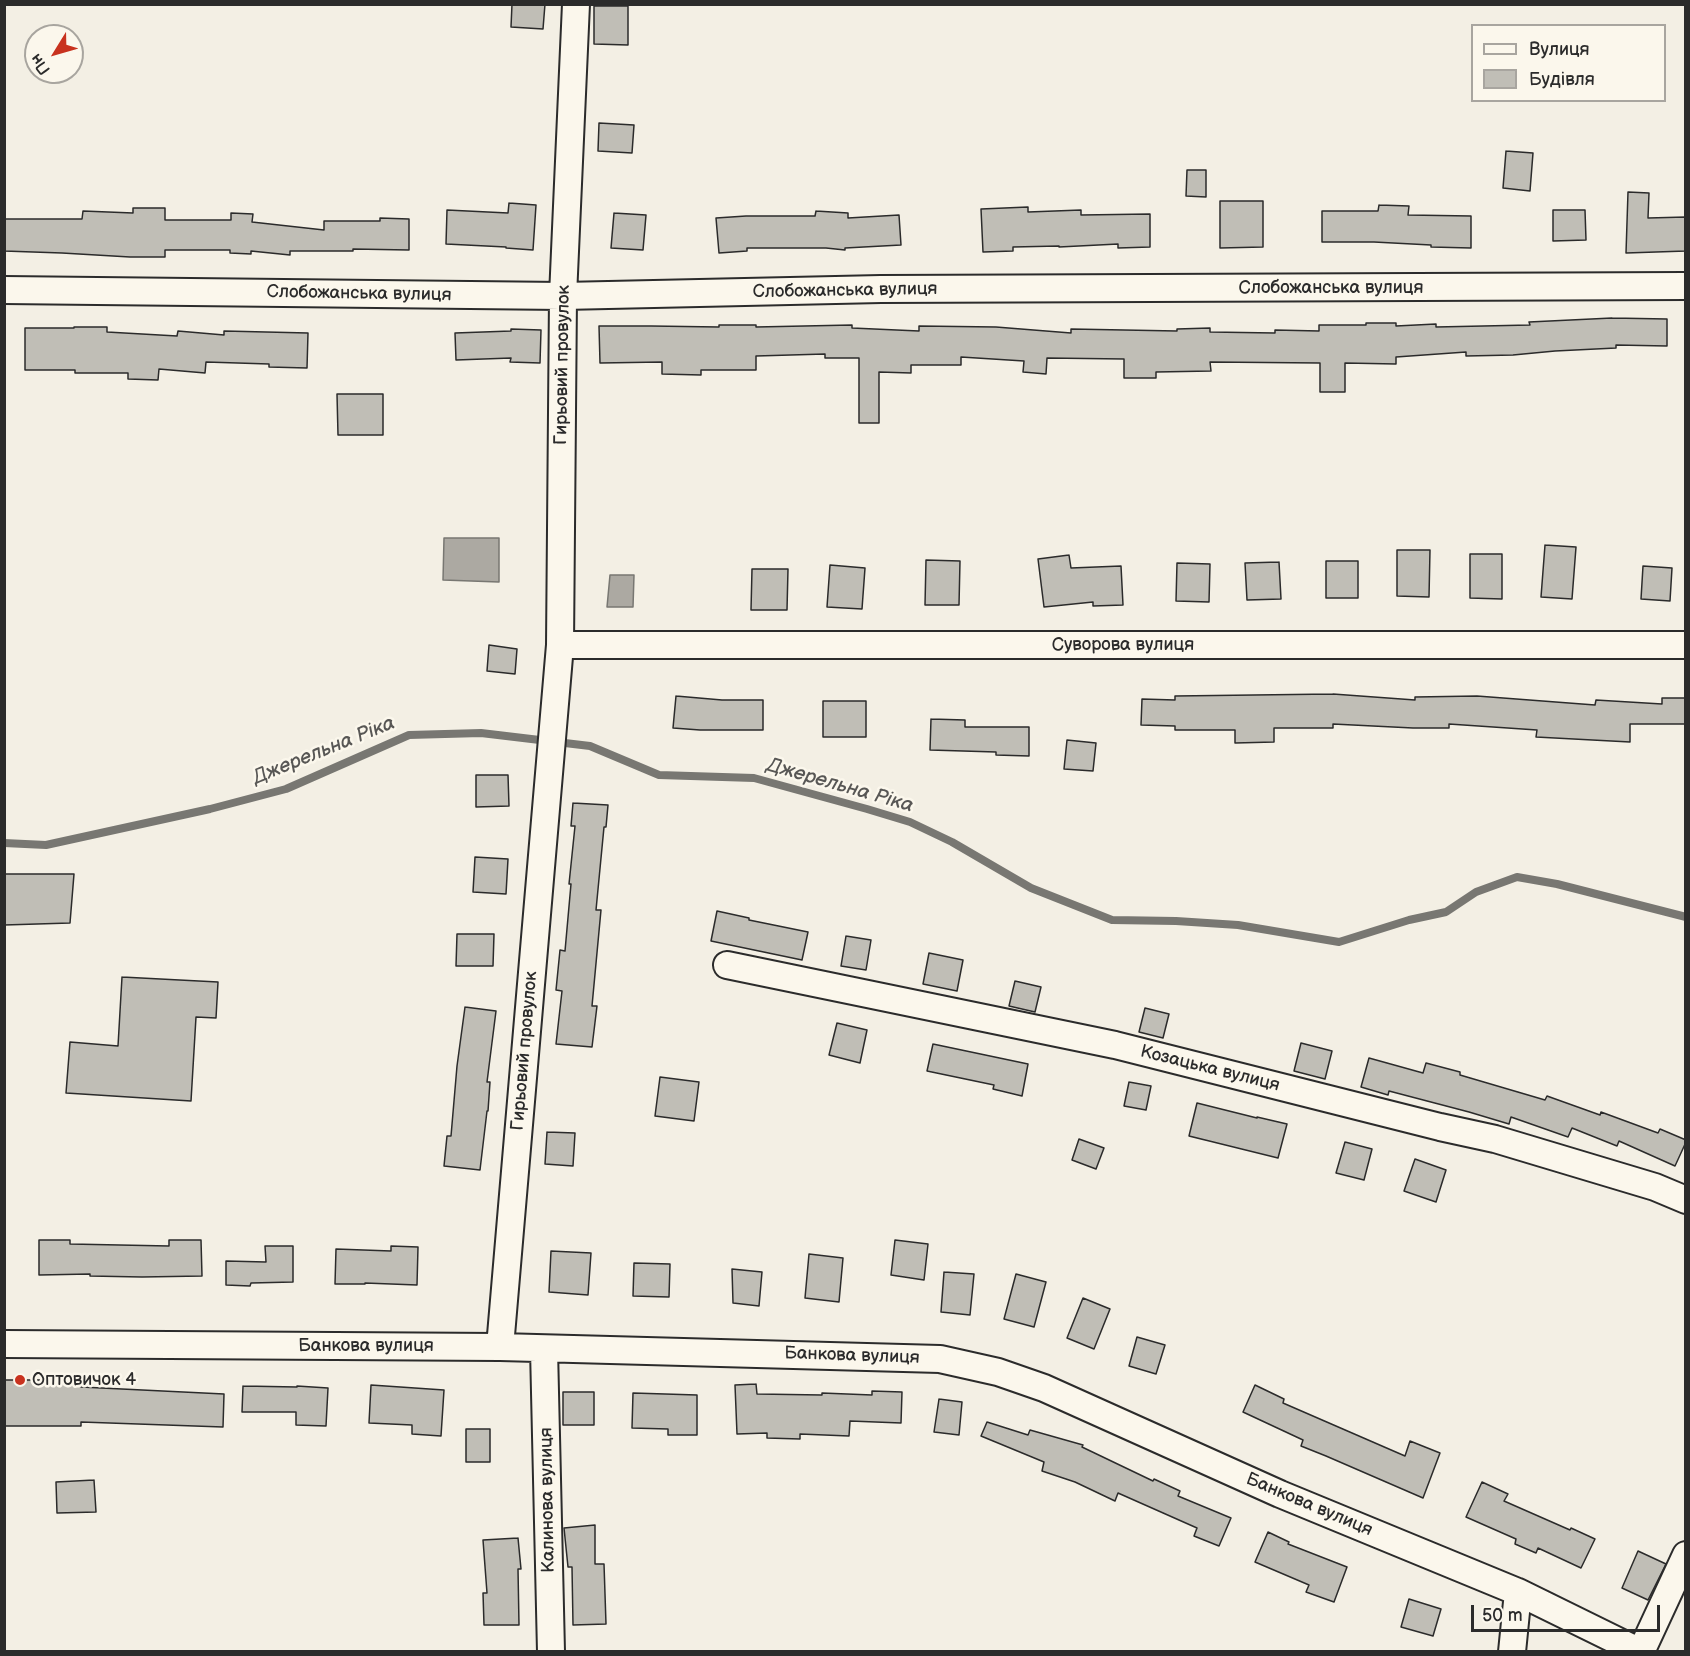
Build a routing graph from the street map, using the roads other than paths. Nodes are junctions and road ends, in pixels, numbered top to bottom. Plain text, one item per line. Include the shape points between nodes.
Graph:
1 (576, 4) edge
2 (1686, 286) edge
3 (4, 290) edge
4 (563, 296) junction
5 (560, 645) junction
6 (1686, 645) edge
7 (727, 965) dead end
8 (1686, 1200) edge
9 (4, 1344) edge
10 (500, 1347) junction
11 (544, 1349) junction
12 (1686, 1555) edge
13 (1518, 1592) junction
14 (551, 1652) edge
15 (1512, 1652) edge
16 (1641, 1652) edge

1 - 4 street, Гирьовий провулок
2 - 4 street, Слобожанська вулиця via 881,289
3 - 4 street, Слобожанська вулиця
4 - 5 street, Гирьовий провулок
5 - 6 street, Суворова вулиця
5 - 10 street, Гирьовий провулок
7 - 8 street, Козацька вулиця via 1115,1045 1495,1139
9 - 10 street, Банкова вулиця
10 - 11 street, Банкова вулиця
11 - 13 street, Банкова вулиця via 918,1357 998,1372 1044,1388 1280,1494
11 - 14 street, Калинова вулиця
12 - 16 street
13 - 15 street
13 - 16 street, Банкова вулиця

